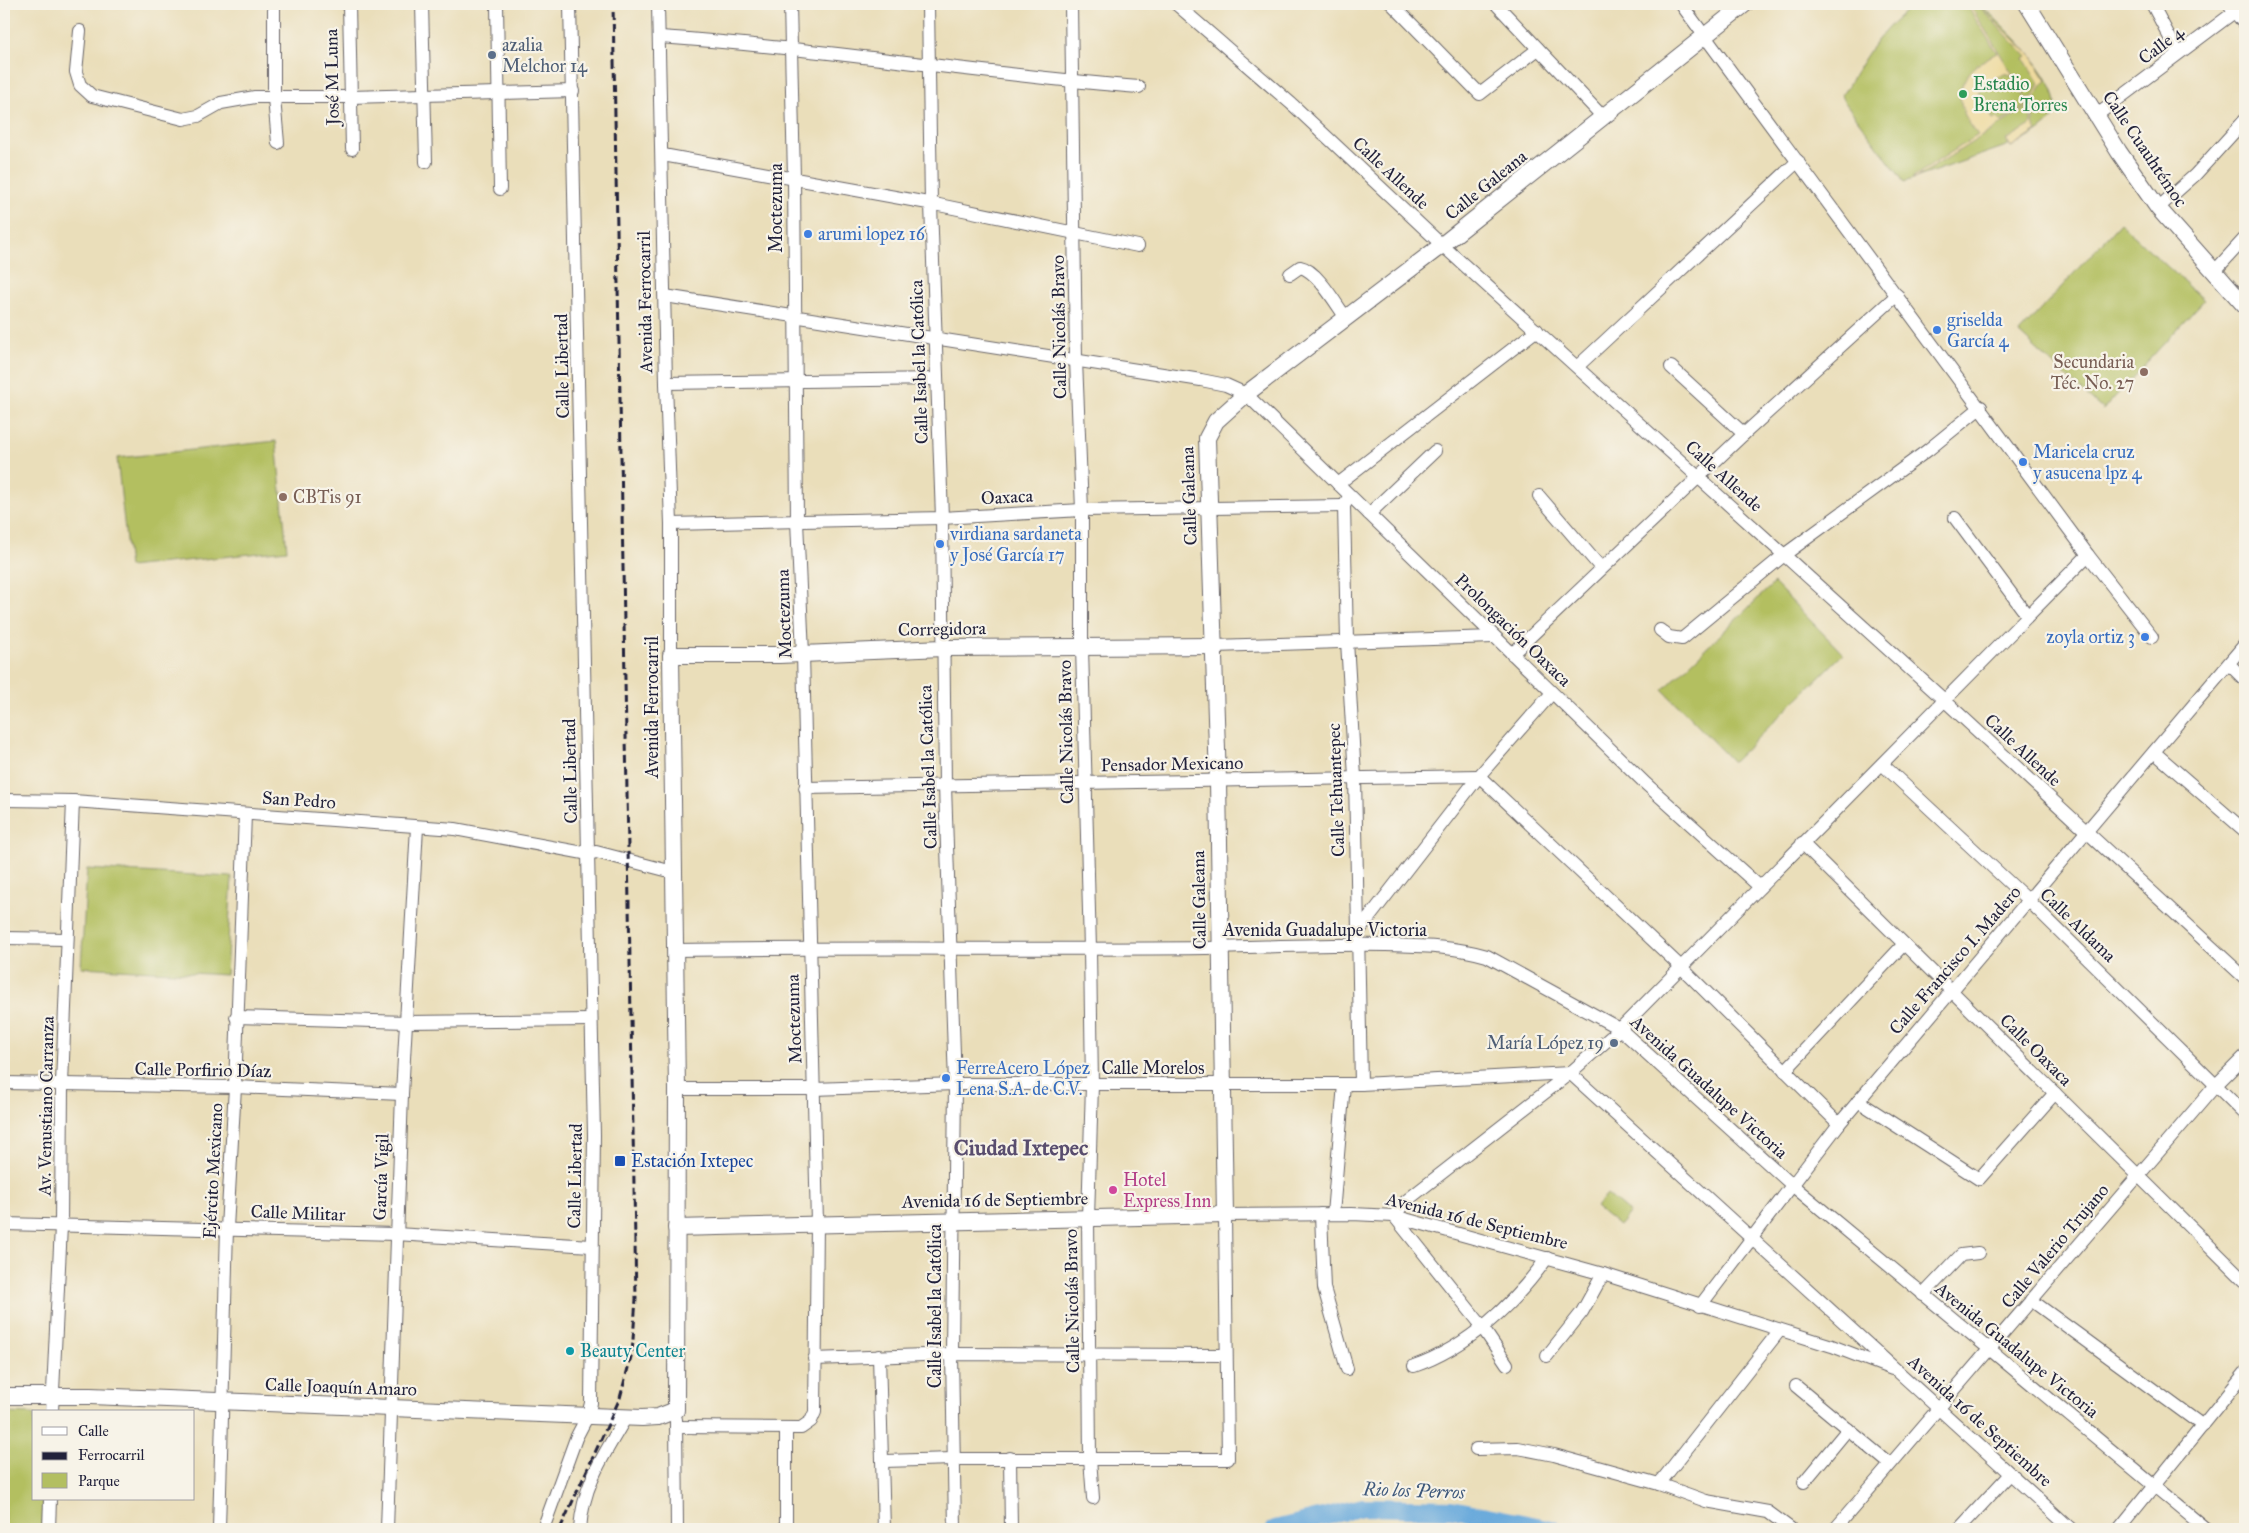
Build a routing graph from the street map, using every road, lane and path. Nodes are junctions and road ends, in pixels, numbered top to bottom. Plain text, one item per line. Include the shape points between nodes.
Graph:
1 (274, 4) edge
2 (349, 4) edge
3 (422, 4) edge
4 (496, 4) edge
5 (570, 4) edge
6 (658, 4) edge
7 (790, 4) edge
8 (928, 4) edge
9 (1071, 4) edge
10 (1178, 4) edge
11 (1392, 4) edge
12 (1496, 4) edge
13 (1681, 4) edge
14 (1745, 4) edge
15 (2027, 4) edge
16 (2152, 4) edge
17 (2237, 6) edge
18 (2245, 25) edge
19 (80, 31) dead end
20 (660, 37) junction
21 (1705, 37) junction
22 (791, 49) junction
23 (1538, 49) junction
24 (2178, 53) junction
25 (930, 64) junction
26 (1071, 81) junction
27 (1139, 87) dead end
28 (573, 91) junction
29 (498, 92) junction
30 (424, 95) junction
31 (274, 98) junction
32 (350, 98) junction
33 (2097, 115) junction
34 (1602, 116) junction
35 (2245, 120) edge
36 (278, 143) dead end
37 (352, 149) dead end
38 (663, 155) junction
39 (1798, 161) junction
40 (426, 162) dead end
41 (794, 178) junction
42 (500, 189) dead end
43 (932, 204) junction
44 (2158, 208) junction
45 (1075, 233) junction
46 (2245, 238) edge
47 (1138, 246) dead end
48 (1442, 246) junction
49 (2214, 272) junction
50 (1290, 274) dead end
51 (665, 296) junction
52 (1897, 296) junction
53 (2245, 306) edge
54 (794, 316) junction
55 (1346, 318) junction
56 (1537, 330) junction
57 (936, 337) junction
58 (1076, 360) junction
59 (1578, 366) junction
60 (1671, 367) dead end
61 (936, 379) junction
62 (795, 382) junction
63 (666, 383) junction
64 (1246, 394) junction
65 (1981, 407) junction
66 (1744, 434) junction
67 (1434, 451) dead end
68 (1698, 477) junction
69 (1338, 484) junction
70 (1539, 496) dead end
71 (1347, 500) junction
72 (1210, 508) junction
73 (1082, 510) junction
74 (1369, 514) junction
75 (942, 518) junction
76 (1955, 518) dead end
77 (797, 521) junction
78 (671, 524) junction
79 (2088, 554) junction
80 (1784, 555) junction
81 (1601, 568) junction
82 (2028, 615) junction
83 (1660, 630) dead end
84 (1494, 637) junction
85 (2152, 637) dead end
86 (1347, 641) junction
87 (2245, 644) edge
88 (1214, 646) junction
89 (1082, 647) junction
90 (942, 648) junction
91 (803, 654) junction
92 (1512, 654) junction
93 (671, 655) junction
94 (2229, 664) junction
95 (2245, 680) edge
96 (1552, 693) junction
97 (1944, 699) junction
98 (2154, 752) junction
99 (1882, 764) junction
100 (1479, 776) junction
101 (1355, 777) junction
102 (1218, 781) junction
103 (1085, 783) junction
104 (945, 786) junction
105 (806, 788) junction
106 (4, 800) edge
107 (73, 801) junction
108 (245, 814) junction
109 (418, 827) junction
110 (2245, 831) edge
111 (2087, 834) junction
112 (1802, 843) junction
113 (589, 854) junction
114 (673, 872) junction
115 (1760, 886) junction
116 (2029, 901) junction
117 (4, 938) edge
118 (1358, 938) junction
119 (68, 939) junction
120 (1904, 944) junction
121 (810, 948) junction
122 (1220, 948) junction
123 (952, 949) junction
124 (674, 950) junction
125 (1090, 950) junction
126 (1681, 966) junction
127 (2245, 978) edge
128 (1951, 991) junction
129 (236, 1017) junction
130 (591, 1020) junction
131 (407, 1022) junction
132 (1620, 1030) junction
133 (2245, 1056) edge
134 (1785, 1071) junction
135 (1570, 1072) junction
136 (4, 1082) edge
137 (954, 1084) junction
138 (1344, 1084) junction
139 (1362, 1084) junction
140 (62, 1085) junction
141 (1092, 1085) junction
142 (1224, 1085) junction
143 (2216, 1085) junction
144 (235, 1087) junction
145 (677, 1089) junction
146 (814, 1089) junction
147 (402, 1094) junction
148 (2055, 1094) junction
149 (1858, 1101) junction
150 (2245, 1114) edge
151 (1838, 1124) junction
152 (2138, 1176) junction
153 (1792, 1185) junction
154 (1327, 1214) junction
155 (1224, 1215) junction
156 (1394, 1216) junction
157 (1088, 1218) junction
158 (817, 1223) junction
159 (953, 1223) junction
160 (4, 1224) edge
161 (61, 1226) junction
162 (227, 1228) junction
163 (676, 1228) junction
164 (396, 1234) junction
165 (1753, 1238) junction
166 (591, 1246) junction
167 (1978, 1253) dead end
168 (1547, 1258) junction
169 (1603, 1274) junction
170 (2245, 1281) edge
171 (1923, 1295) junction
172 (2032, 1300) junction
173 (1700, 1306) junction
174 (1482, 1328) junction
175 (1780, 1330) junction
176 (1990, 1351) junction
177 (952, 1354) junction
178 (1090, 1354) junction
179 (1226, 1355) junction
180 (879, 1356) junction
181 (1547, 1356) dead end
182 (814, 1359) junction
183 (1507, 1364) dead end
184 (1414, 1366) dead end
185 (1347, 1369) dead end
186 (1899, 1372) junction
187 (2245, 1373) edge
188 (1796, 1386) dead end
189 (4, 1396) edge
190 (223, 1402) junction
191 (53, 1404) edge
192 (1938, 1408) junction
193 (392, 1409) junction
194 (676, 1410) junction
195 (588, 1415) junction
196 (626, 1417) junction
197 (2202, 1426) junction
198 (676, 1427) junction
199 (786, 1429) junction
200 (1848, 1429) junction
201 (1476, 1449) dead end
202 (1010, 1458) junction
203 (1090, 1458) junction
204 (952, 1459) junction
205 (884, 1461) junction
206 (1890, 1464) junction
207 (2010, 1474) junction
208 (1804, 1482) dead end
209 (1659, 1484) junction
210 (2155, 1485) junction
211 (1093, 1498) dead end
212 (50, 1500) edge
213 (50, 1529) edge
214 (219, 1529) edge
215 (387, 1529) edge
216 (543, 1529) edge
217 (580, 1529) edge
218 (677, 1529) edge
219 (786, 1529) edge
220 (884, 1529) edge
221 (955, 1529) edge
222 (1011, 1529) edge
223 (1791, 1529) edge
224 (1835, 1529) edge
225 (1959, 1529) edge
226 (2071, 1529) edge
227 (2119, 1529) edge
228 (2206, 1529) edge

1 - 31 street
2 - 32 street, José M Luna
3 - 30 street
4 - 29 street
5 - 28 street, Calle Libertad
6 - 20 street, Avenida Ferrocarril
7 - 22 street, Moctezuma
8 - 25 street, Calle Isabel la Católica
9 - 26 street, Calle Nicolás Bravo
10 - 48 street, Calle Allende via 1294,106
11 - 23 street via 1480,94
12 - 23 street
13 - 21 street
14 - 21 main road, Calle Galeana
15 - 33 main road, Calle Cuauhtémoc
16 - 24 street
17 - 18 street
17 - 24 street, Calle 4
19 - 31 street via 76,72 80,85 92,96 183,119 198,116 234,99
20 - 22 street
20 - 38 street, Avenida Ferrocarril
21 - 34 main road, Calle Galeana
21 - 39 street
22 - 25 street
22 - 41 street, Moctezuma
23 - 34 street
24 - 33 street, Calle 4
25 - 26 street
25 - 43 street, Calle Isabel la Católica
26 - 27 street
26 - 45 street, Calle Nicolás Bravo
28 - 29 street
28 - 113 street, Calle Libertad
29 - 30 street
29 - 42 street
30 - 32 street
30 - 40 street
31 - 32 street
31 - 36 street
32 - 37 street, José M Luna
33 - 44 main road, Calle Cuauhtémoc
34 - 48 main road, Calle Galeana
35 - 44 street via 2195,175
38 - 41 street
38 - 51 street, Avenida Ferrocarril
39 - 52 street
39 - 59 street
41 - 43 street
41 - 54 street, Moctezuma
43 - 45 street
43 - 57 street, Calle Isabel la Católica
44 - 49 main road, Calle Cuauhtémoc
45 - 47 street
45 - 58 street, Calle Nicolás Bravo
46 - 49 street
48 - 55 main road, Calle Galeana
48 - 56 street, Calle Allende
49 - 53 main road, Calle Cuauhtémoc
50 - 55 street via 1300,267 1306,268
51 - 54 street
51 - 63 street, Avenida Ferrocarril
52 - 65 street
52 - 66 street
54 - 57 street
54 - 62 street, Moctezuma
55 - 64 main road, Calle Galeana
56 - 59 street, Calle Allende
56 - 69 street
57 - 58 street
57 - 61 street, Calle Isabel la Católica
58 - 64 street via 1201,380 1226,385
58 - 73 street, Calle Nicolás Bravo
59 - 68 street, Calle Allende
60 - 66 street
61 - 62 street
61 - 75 street, Calle Isabel la Católica
62 - 63 street
62 - 77 street, Moctezuma
63 - 78 street, Avenida Ferrocarril
64 - 69 street, Prolongación Oaxaca
64 - 72 main road, Calle Galeana via 1216,421 1207,438
65 - 79 street
65 - 80 street via 1928,450
66 - 68 street
67 - 74 street
68 - 80 street, Calle Allende
68 - 81 street
69 - 71 street, Prolongación Oaxaca
70 - 81 street
71 - 72 street, Oaxaca
71 - 74 street, Prolongación Oaxaca
71 - 86 street, Calle Tehuantepec
72 - 73 street, Oaxaca
72 - 88 main road, Calle Galeana
73 - 75 street, Oaxaca
73 - 89 street, Calle Nicolás Bravo
74 - 84 street, Prolongación Oaxaca
75 - 77 street, Oaxaca
75 - 90 street, Calle Isabel la Católica
76 - 82 street
77 - 78 street, Oaxaca
77 - 91 street, Moctezuma
78 - 93 street, Avenida Ferrocarril
79 - 82 street
79 - 85 street
80 - 83 street via 1682,639 1669,637
80 - 97 street, Calle Allende
81 - 92 street
82 - 97 street
84 - 86 street
84 - 92 street, Prolongación Oaxaca
86 - 88 street
86 - 101 street, Calle Tehuantepec
87 - 94 street, Calle Francisco I. Madero
88 - 89 main road, Corregidora
88 - 102 main road, Calle Galeana
89 - 90 main road, Corregidora
89 - 103 street, Calle Nicolás Bravo
90 - 91 main road, Corregidora
90 - 104 street, Calle Isabel la Católica
91 - 93 main road, Corregidora
91 - 105 street, Moctezuma
92 - 96 street, Prolongación Oaxaca
93 - 114 main road, Avenida Ferrocarril
94 - 95 street
94 - 98 street, Calle Francisco I. Madero
96 - 100 street
96 - 115 street, Prolongación Oaxaca via 1646,784
97 - 99 street
97 - 111 street, Calle Allende
98 - 110 street
98 - 111 street, Calle Francisco I. Madero
99 - 112 street
99 - 116 street, Calle Aldama
100 - 101 street, Pensador Mexicano
100 - 118 street
100 - 126 street
101 - 102 street, Pensador Mexicano
101 - 118 street, Calle Tehuantepec
102 - 103 street, Pensador Mexicano
102 - 122 main road, Calle Galeana
103 - 104 street, Pensador Mexicano
103 - 125 street, Calle Nicolás Bravo
104 - 105 street, Pensador Mexicano
104 - 123 street, Calle Isabel la Católica
105 - 121 street, Moctezuma
106 - 107 street, San Pedro
107 - 108 street, San Pedro
107 - 119 street, Av. Venustiano Carranza
108 - 109 street, San Pedro
108 - 129 street, Ejército Mexicano
109 - 113 street, San Pedro via 456,829
109 - 131 street, García Vigil
111 - 116 street, Calle Francisco I. Madero
111 - 127 street, Calle Allende
112 - 115 street
112 - 120 street, Calle Oaxaca
113 - 114 street, San Pedro via 596,852
113 - 130 street, Calle Libertad
114 - 124 main road, Avenida Ferrocarril
115 - 126 street
116 - 128 street, Calle Francisco I. Madero
116 - 143 street, Calle Aldama
117 - 119 street
118 - 122 street, Avenida Guadalupe Victoria
118 - 132 street, Avenida Guadalupe Victoria via 1463,949 1487,956
118 - 139 street, Calle Tehuantepec
119 - 140 street, Av. Venustiano Carranza
120 - 128 street, Calle Oaxaca
120 - 134 street
121 - 123 street, Avenida Guadalupe Victoria
121 - 124 street, Avenida Guadalupe Victoria
121 - 146 street, Moctezuma
122 - 125 street, Avenida Guadalupe Victoria
122 - 142 main road, Calle Galeana
123 - 125 street, Avenida Guadalupe Victoria
123 - 137 street, Calle Isabel la Católica
124 - 145 main road, Avenida Ferrocarril
125 - 141 street, Calle Nicolás Bravo
126 - 132 street
126 - 134 street
128 - 148 street, Calle Oaxaca
128 - 149 street, Calle Francisco I. Madero
129 - 131 street
129 - 144 street, Ejército Mexicano
130 - 131 street
130 - 166 street, Calle Libertad via 594,1135
131 - 147 street, García Vigil
132 - 135 street
132 - 153 street, Avenida Guadalupe Victoria
133 - 143 street, Calle Valerio Trujano
134 - 151 street
135 - 139 street, Calle Morelos
135 - 156 street via 1406,1201
135 - 165 street
136 - 140 street, Calle Porfirio Díaz
137 - 141 street, Calle Morelos
137 - 146 street, Calle Morelos
137 - 159 street, Calle Isabel la Católica
138 - 139 street, Calle Morelos
138 - 142 street, Calle Morelos
138 - 154 street
140 - 144 street, Calle Porfirio Díaz
140 - 161 street, Av. Venustiano Carranza
141 - 142 street, Calle Morelos
141 - 157 street, Calle Nicolás Bravo
142 - 155 main road, Calle Galeana
143 - 150 street, Calle Aldama
143 - 152 street, Calle Valerio Trujano
144 - 147 street, Calle Porfirio Díaz
144 - 162 street, Ejército Mexicano
145 - 146 street, Calle Morelos
145 - 163 main road, Avenida Ferrocarril
146 - 158 street, Moctezuma
147 - 164 street, García Vigil
148 - 149 street via 1979,1179
148 - 152 street, Calle Oaxaca
149 - 151 street, Calle Francisco I. Madero
151 - 153 street, Calle Francisco I. Madero
152 - 170 street, Calle Oaxaca
152 - 172 street, Calle Valerio Trujano
153 - 165 street, Calle Francisco I. Madero
153 - 171 street, Avenida Guadalupe Victoria
154 - 155 street, Avenida 16 de Septiembre
154 - 156 street, Avenida 16 de Septiembre
154 - 185 street via 1324,1288
155 - 157 main road, Avenida 16 de Septiembre
155 - 179 street
156 - 168 street, Avenida 16 de Septiembre
156 - 174 street
157 - 159 main road, Avenida 16 de Septiembre
157 - 178 street, Calle Nicolás Bravo
158 - 159 main road, Avenida 16 de Septiembre
158 - 163 main road, Avenida 16 de Septiembre
158 - 182 street, Moctezuma
159 - 177 street, Calle Isabel la Católica
160 - 161 street, Calle Militar
161 - 162 street, Calle Militar
161 - 191 street, Av. Venustiano Carranza
162 - 164 street, Calle Militar
162 - 190 street, Ejército Mexicano
163 - 194 main road, Avenida Ferrocarril
164 - 166 street, Calle Militar
164 - 193 street, García Vigil
165 - 173 street, Calle Francisco I. Madero
165 - 186 street
166 - 195 street, Calle Libertad via 591,1403
167 - 171 street via 1962,1255
168 - 169 street, Avenida 16 de Septiembre
168 - 174 street
169 - 173 street, Avenida 16 de Septiembre
169 - 181 street via 1582,1312
171 - 176 street, Avenida Guadalupe Victoria
172 - 176 street, Calle Valerio Trujano
172 - 197 street
173 - 175 street, Avenida 16 de Septiembre
174 - 183 street
174 - 184 street via 1440,1355
175 - 186 street, Avenida 16 de Septiembre
175 - 209 street
176 - 192 street, Calle Valerio Trujano
176 - 210 street, Avenida Guadalupe Victoria
177 - 178 street
177 - 180 street
177 - 204 street, Calle Isabel la Católica
178 - 179 street
178 - 203 street, Calle Nicolás Bravo
179 - 203 street via 1228,1459
180 - 182 street
180 - 205 street
182 - 199 street, Moctezuma via 814,1412 807,1426
186 - 192 street, Avenida 16 de Septiembre
187 - 197 street
188 - 200 street
189 - 191 main road, Calle Joaquín Amaro
190 - 191 main road, Calle Joaquín Amaro
190 - 193 main road, Calle Joaquín Amaro
190 - 214 street, Ejército Mexicano
192 - 206 street, Calle Valerio Trujano
192 - 207 street, Avenida 16 de Septiembre
193 - 195 main road, Calle Joaquín Amaro
193 - 215 street, García Vigil
194 - 196 main road, Calle Joaquín Amaro via 652,1418
194 - 198 street
195 - 196 main road, Calle Joaquín Amaro
195 - 216 street, Calle Libertad via 576,1438
196 - 217 street via 591,1478 582,1507
197 - 210 street
198 - 199 street
198 - 218 street
199 - 219 street
200 - 206 street
200 - 208 street
201 - 209 street via 1518,1448 1554,1454
202 - 203 street
202 - 204 street
202 - 222 street
203 - 211 street, Calle Nicolás Bravo
204 - 205 street
204 - 221 street, Calle Isabel la Católica
205 - 220 street
206 - 224 street, Calle Valerio Trujano
207 - 225 street
207 - 226 street, Avenida 16 de Septiembre
209 - 223 street via 1706,1501 1768,1512
210 - 227 street
210 - 228 street, Avenida Guadalupe Victoria
212 - 213 street

